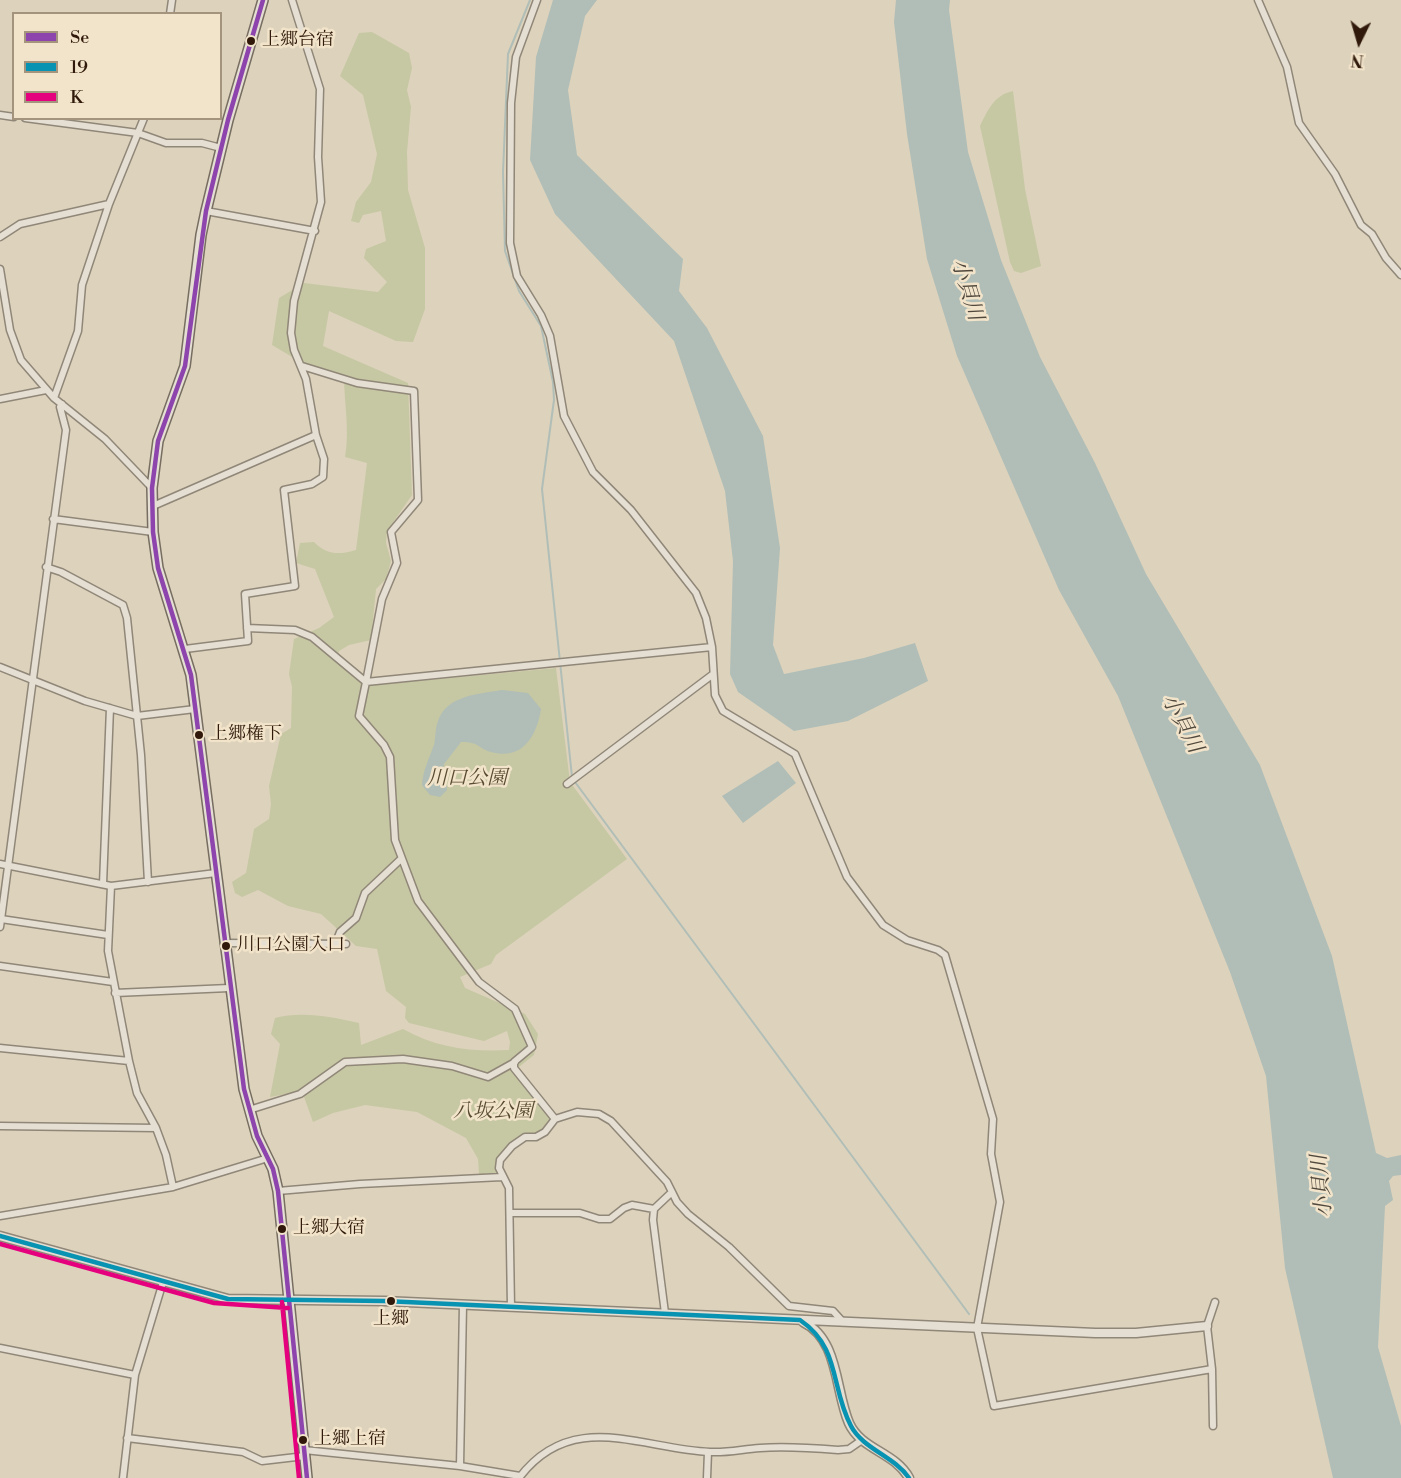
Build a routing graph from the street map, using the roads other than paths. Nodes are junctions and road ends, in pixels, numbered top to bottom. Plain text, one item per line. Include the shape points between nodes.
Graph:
1 (263, 0) edge
2 (292, 0) edge
3 (537, 0) edge
4 (1258, 0) edge
5 (41, 120) edge
6 (143, 120) edge
7 (138, 133) junction
8 (220, 148) junction
9 (109, 204) junction
10 (206, 211) junction
11 (315, 231) junction
12 (0, 237) edge
13 (0, 269) edge
14 (1401, 275) edge
15 (302, 366) junction
16 (46, 390) junction
17 (54, 398) junction
18 (0, 399) edge
19 (62, 404) junction
20 (316, 435) junction
21 (152, 488) junction
22 (153, 506) junction
23 (53, 519) junction
24 (153, 532) junction
25 (46, 567) junction
26 (247, 628) junction
27 (712, 647) junction
28 (185, 649) junction
29 (0, 667) edge
30 (712, 675) junction
31 (32, 682) junction
32 (366, 682) junction
33 (110, 708) junction
34 (195, 709) junction
35 (137, 716) junction
36 (567, 784) dead end
37 (401, 859) junction
38 (0, 864) edge
39 (8, 866) junction
40 (216, 873) junction
41 (148, 882) junction
42 (103, 885) junction
43 (111, 886) junction
44 (1, 919) edge
45 (0, 927) edge
46 (108, 935) junction
47 (336, 942) junction
48 (224, 943) junction
49 (346, 944) dead end
50 (0, 966) edge
51 (113, 982) junction
52 (229, 988) junction
53 (115, 993) junction
54 (0, 1048) edge
55 (129, 1061) junction
56 (515, 1062) junction
57 (249, 1110) junction
58 (555, 1119) junction
59 (0, 1126) edge
60 (156, 1128) junction
61 (268, 1158) junction
62 (502, 1177) junction
63 (173, 1187) junction
64 (278, 1191) junction
65 (672, 1192) junction
66 (654, 1209) junction
67 (510, 1213) junction
68 (0, 1216) edge
69 (0, 1236) edge
70 (163, 1282) junction
71 (289, 1301) junction
72 (1215, 1302) dead end
73 (463, 1305) junction
74 (511, 1307) junction
75 (665, 1313) junction
76 (800, 1320) junction
77 (844, 1322) junction
78 (1207, 1326) junction
79 (977, 1328) junction
80 (0, 1348) edge
81 (1212, 1369) junction
82 (135, 1375) junction
83 (1213, 1426) dead end
84 (127, 1438) junction
85 (862, 1440) junction
86 (708, 1452) junction
87 (305, 1453) junction
88 (460, 1466) junction
89 (520, 1477) edge
90 (123, 1478) edge
91 (307, 1478) edge
92 (707, 1478) edge
93 (909, 1478) edge

1 - 8 main road
2 - 11 street via 320,89 321,202
3 - 27 street via 516,57 511,103 510,243 517,276 550,336 564,416 580,452 696,593
4 - 14 street via 1287,66 1299,123 1335,174 1361,225
5 - 7 street
6 - 7 street
7 - 8 street via 166,143 202,143
7 - 9 street
8 - 10 main road
9 - 12 street via 21,224
9 - 17 street via 82,285 78,331
10 - 11 street
10 - 21 main road via 185,366 158,441
11 - 15 street via 294,301 291,333
13 - 16 street via 14,344 21,360
15 - 20 street
15 - 32 street via 357,383 414,391 418,500 391,532 397,563 382,599
16 - 17 street
16 - 18 street
17 - 19 street
19 - 21 street via 105,439
19 - 23 street via 66,430
20 - 22 street
20 - 26 street via 324,459 323,477 312,484 284,490 295,586 244,594
21 - 22 main road
22 - 24 main road
23 - 24 street
23 - 25 street
24 - 28 main road via 158,568
25 - 31 street
25 - 35 street via 123,605
26 - 28 street via 248,641
26 - 32 street via 295,630 312,637
27 - 30 street
27 - 32 street
28 - 34 main road
29 - 31 street
30 - 36 street
30 - 79 street via 715,696 723,711 795,754 847,877 884,925 907,940 945,955 993,1119 991,1154 1000,1202
31 - 33 street
31 - 39 street
32 - 37 street via 359,716 390,757 395,840
33 - 35 street
33 - 42 street
34 - 35 street
34 - 40 main road
35 - 41 street
37 - 47 street via 365,893 356,918 340,932
37 - 56 street via 418,901 471,973 515,1009 532,1047
38 - 39 street
39 - 42 street
39 - 44 street
40 - 41 street
40 - 48 main road
41 - 43 street
42 - 43 street
43 - 46 street
44 - 45 street
44 - 46 street
46 - 51 street
47 - 48 street
47 - 49 street
48 - 52 main road
50 - 51 street
51 - 53 street
52 - 53 street
52 - 57 main road
53 - 55 street
54 - 55 street
55 - 60 street via 137,1093
56 - 57 street via 488,1077 452,1066 403,1059 345,1062 300,1094
56 - 58 street via 514,1068
57 - 61 main road
58 - 62 street via 545,1132 525,1137 505,1152 499,1168
58 - 65 street via 578,1112 599,1114 612,1121
59 - 60 street
60 - 63 street
61 - 63 street
61 - 64 main road
62 - 64 street
62 - 67 street via 509,1188
63 - 68 street
64 - 71 main road
65 - 66 street
65 - 77 street via 688,1214 789,1306 833,1311
66 - 67 street via 632,1205 610,1219 599,1220 580,1213
66 - 75 street via 653,1235
67 - 74 street
69 - 70 street
70 - 71 street via 228,1299
70 - 82 street
71 - 73 street
71 - 87 main road
72 - 78 street
73 - 74 street
73 - 88 street
74 - 75 street
75 - 76 street
76 - 77 street
76 - 85 street via 813,1326 826,1344 845,1412
77 - 79 street
78 - 79 street via 1095,1334
78 - 81 street
79 - 81 street via 994,1406
80 - 82 street
81 - 83 street
82 - 84 street
84 - 87 street via 243,1452 262,1461
84 - 90 street
85 - 86 street via 849,1449 838,1450 761,1448
85 - 93 street via 898,1462
86 - 89 street via 598,1435 552,1448
86 - 92 street
87 - 88 street
87 - 91 main road
88 - 89 street

